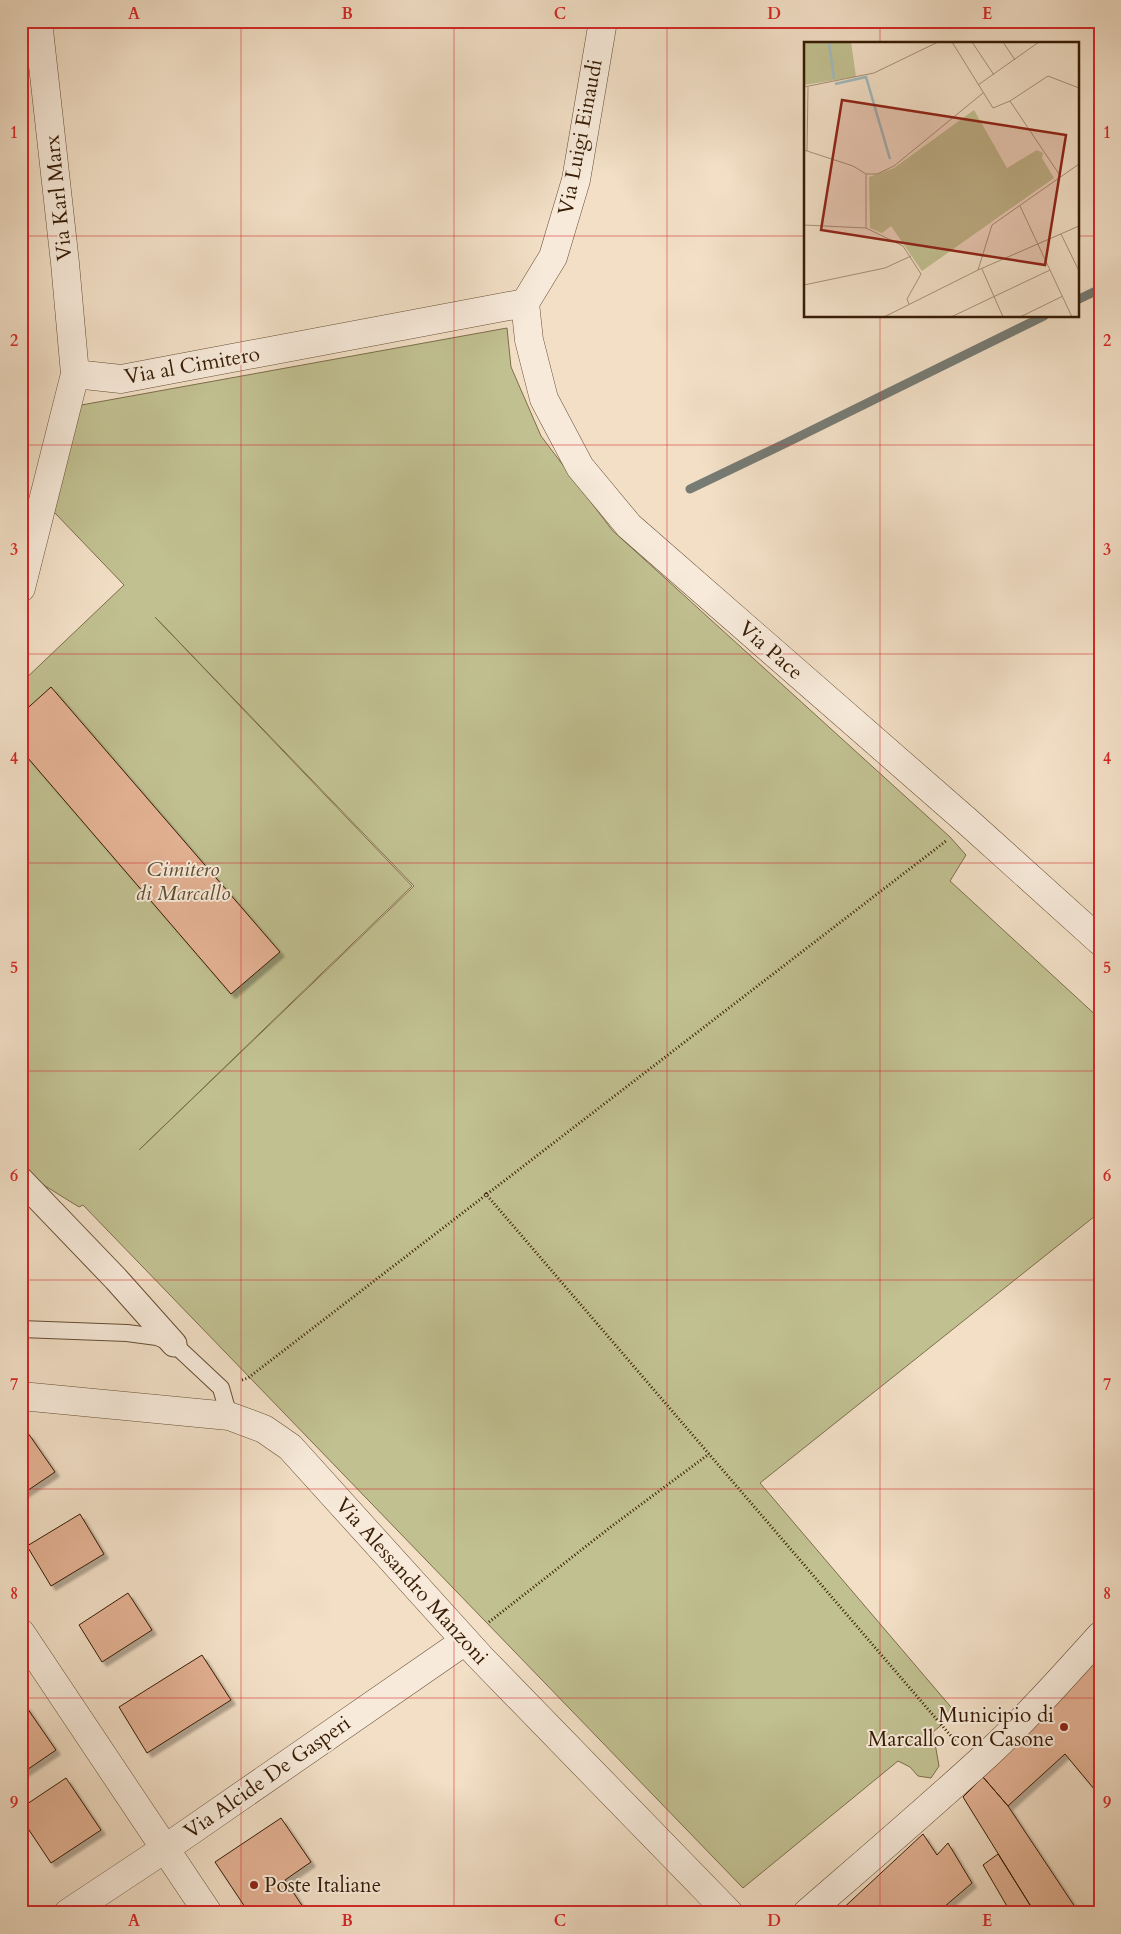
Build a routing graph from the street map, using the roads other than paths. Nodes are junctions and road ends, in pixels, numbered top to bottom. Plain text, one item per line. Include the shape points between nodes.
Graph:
1 (38, 21) edge
2 (603, 21) edge
3 (525, 303) junction
4 (75, 374) junction
5 (21, 588) edge
6 (1100, 941) edge
7 (21, 1180) edge
8 (21, 1328) edge
9 (174, 1344) junction
10 (21, 1396) edge
11 (229, 1416) junction
12 (21, 1633) edge
13 (475, 1633) junction
14 (1100, 1636) edge
15 (166, 1848) junction
16 (68, 1913) edge
17 (208, 1913) edge
18 (729, 1913) edge
19 (807, 1913) edge

1 - 4 street, Via Karl Marx
2 - 3 street, Via Luigi Einaudi via 576,180 553,256
3 - 4 street, Via al Cimitero via 121,379
3 - 6 street, Via Pace via 529,340 544,399 580,467 629,526
4 - 5 street
7 - 9 street
8 - 9 lane via 157,1336
9 - 11 lane via 221,1388
10 - 11 street, Via Alessandro Manzoni
11 - 13 street, Via Alessandro Manzoni via 264,1429 290,1447
12 - 15 street
13 - 15 street, Via Alcide De Gasperi
13 - 18 street, Via Alessandro Manzoni
14 - 19 street via 983,1758
15 - 16 street, Via Alcide De Gasperi
15 - 17 street

